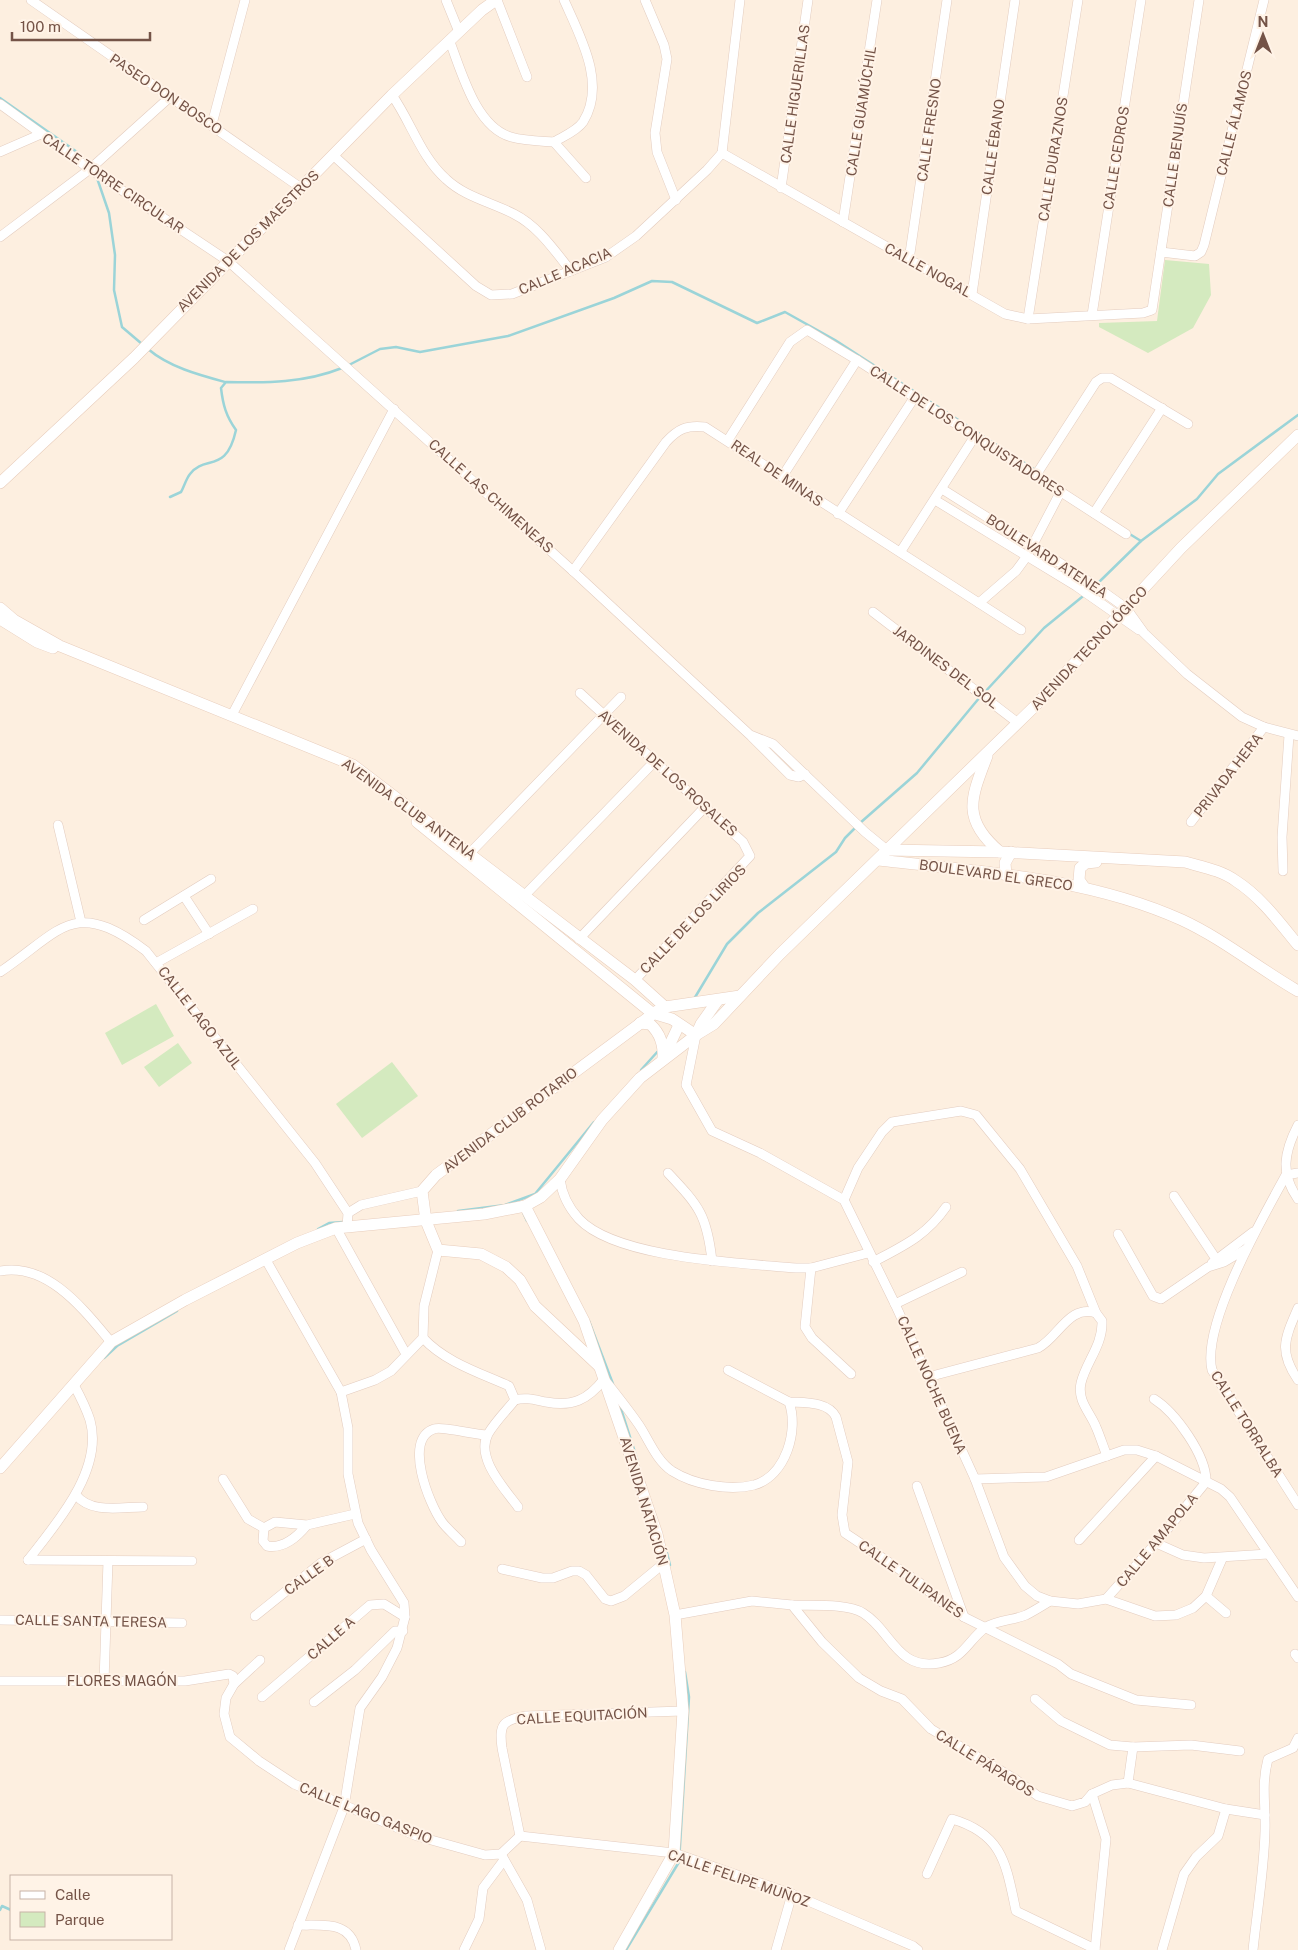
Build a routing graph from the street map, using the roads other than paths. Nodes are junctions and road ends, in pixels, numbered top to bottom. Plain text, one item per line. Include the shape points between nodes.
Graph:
1 (30, 0) edge
2 (245, 0) edge
3 (446, 0) edge
4 (497, 0) edge
5 (564, 0) edge
6 (645, 0) edge
7 (740, 0) edge
8 (808, 0) edge
9 (877, 0) edge
10 (947, 0) edge
11 (1015, 0) edge
12 (1078, 0) edge
13 (1141, 0) edge
14 (1199, 0) edge
15 (1264, 0) edge
16 (459, 32) junction
17 (450, 42) junction
18 (527, 78) dead end
19 (392, 95) junction
20 (170, 96) junction
21 (0, 104) edge
22 (212, 124) junction
23 (41, 134) junction
24 (554, 142) junction
25 (0, 152) edge
26 (722, 153) junction
27 (333, 155) junction
28 (90, 169) junction
29 (586, 178) dead end
30 (301, 188) junction
31 (781, 188) junction
32 (676, 200) junction
33 (843, 222) junction
34 (0, 237) edge
35 (1161, 252) junction
36 (910, 260) junction
37 (228, 261) junction
38 (571, 271) junction
39 (972, 294) junction
40 (1152, 310) joint
41 (1092, 315) junction
42 (1028, 319) junction
43 (857, 360) junction
44 (914, 398) junction
45 (1162, 408) junction
46 (394, 409) junction
47 (1188, 424) dead end
48 (1298, 434) edge
49 (975, 436) junction
50 (728, 440) junction
51 (1036, 476) junction
52 (782, 477) junction
53 (0, 483) edge
54 (942, 489) junction
55 (1061, 491) junction
56 (935, 500) junction
57 (1094, 512) junction
58 (838, 514) junction
59 (1126, 534) dead end
60 (1032, 546) junction
61 (901, 551) junction
62 (1027, 556) junction
63 (573, 571) junction
64 (979, 603) junction
65 (0, 608) edge
66 (873, 612) dead end
67 (1122, 612) junction
68 (0, 619) edge
69 (1020, 630) dead end
70 (580, 693) dead end
71 (621, 697) dead end
72 (232, 715) junction
73 (605, 716) junction
74 (1018, 723) junction
75 (1264, 727) junction
76 (1294, 735) edge
77 (988, 753) junction
78 (655, 761) junction
79 (705, 807) junction
80 (1191, 822) dead end
81 (58, 825) dead end
82 (887, 850) junction
83 (1005, 852) junction
84 (470, 853) junction
85 (750, 856) joint
86 (1126, 858) junction
87 (878, 860) junction
88 (1283, 871) dead end
89 (1006, 875) junction
90 (211, 879) dead end
91 (1084, 887) junction
92 (184, 896) junction
93 (524, 896) junction
94 (253, 909) dead end
95 (144, 920) dead end
96 (81, 922) junction
97 (209, 934) junction
98 (580, 939) junction
99 (1298, 945) edge
100 (156, 963) junction
101 (0, 972) edge
102 (635, 980) junction
103 (1296, 989) edge
104 (740, 996) junction
105 (718, 1000) junction
106 (665, 1007) junction
107 (652, 1014) junction
108 (675, 1022) junction
109 (640, 1023) junction
110 (696, 1035) junction
111 (663, 1054) junction
112 (1298, 1125) edge
113 (668, 1173) dead end
114 (1298, 1173) edge
115 (1286, 1175) junction
116 (560, 1179) junction
117 (422, 1190) junction
118 (1174, 1196) dead end
119 (1298, 1199) edge
120 (844, 1200) junction
121 (525, 1206) junction
122 (946, 1207) dead end
123 (348, 1213) junction
124 (426, 1221) junction
125 (342, 1228) junction
126 (1256, 1230) junction
127 (1118, 1234) dead end
128 (1246, 1249) junction
129 (438, 1250) junction
130 (871, 1258) junction
131 (1216, 1259) junction
132 (266, 1260) junction
133 (712, 1261) junction
134 (1208, 1267) junction
135 (811, 1268) junction
136 (0, 1271) edge
137 (962, 1272) dead end
138 (895, 1304) junction
139 (1298, 1308) edge
140 (1096, 1313) junction
141 (1298, 1323) edge
142 (1288, 1330) junction
143 (423, 1338) junction
144 (111, 1342) junction
145 (406, 1354) junction
146 (600, 1367) junction
147 (728, 1370) dead end
148 (851, 1374) dead end
149 (928, 1377) junction
150 (604, 1379) junction
151 (1298, 1380) edge
152 (74, 1385) junction
153 (342, 1392) junction
154 (1154, 1399) dead end
155 (515, 1400) junction
156 (789, 1402) junction
157 (487, 1435) junction
158 (1107, 1456) junction
159 (1156, 1456) junction
160 (0, 1468) edge
161 (223, 1478) dead end
162 (975, 1479) junction
163 (1206, 1482) junction
164 (917, 1486) dead end
165 (76, 1495) junction
166 (1298, 1505) edge
167 (143, 1507) dead end
168 (518, 1507) dead end
169 (355, 1514) junction
170 (307, 1525) junction
171 (264, 1528) junction
172 (366, 1539) junction
173 (1079, 1540) dead end
174 (461, 1542) dead end
175 (1156, 1544) junction
176 (1268, 1554) junction
177 (1222, 1559) junction
178 (108, 1561) junction
179 (192, 1561) dead end
180 (664, 1564) junction
181 (502, 1568) dead end
182 (1206, 1596) junction
183 (1298, 1596) edge
184 (1106, 1599) junction
185 (1050, 1601) junction
186 (792, 1605) junction
187 (1226, 1613) dead end
188 (675, 1615) junction
189 (255, 1616) dead end
190 (406, 1617) junction
191 (964, 1617) junction
192 (0, 1620) edge
193 (107, 1621) junction
194 (182, 1623) dead end
195 (987, 1627) junction
196 (403, 1631) junction
197 (260, 1660) dead end
198 (0, 1681) edge
199 (104, 1682) junction
200 (234, 1684) junction
201 (262, 1697) dead end
202 (1035, 1699) dead end
203 (314, 1702) dead end
204 (1191, 1705) dead end
205 (683, 1711) junction
206 (1298, 1738) edge
207 (1133, 1747) junction
208 (1240, 1751) dead end
209 (1128, 1783) junction
210 (1092, 1794) junction
211 (344, 1807) junction
212 (1226, 1809) junction
213 (1265, 1815) junction
214 (520, 1836) junction
215 (674, 1853) junction
216 (503, 1857) junction
217 (927, 1874) dead end
218 (792, 1894) junction
219 (298, 1925) junction
220 (288, 1950) edge
221 (356, 1950) edge
222 (464, 1950) edge
223 (541, 1950) edge
224 (619, 1950) edge
225 (776, 1950) edge
226 (918, 1950) edge
227 (1095, 1950) edge
228 (1162, 1950) edge
229 (1253, 1950) edge

1 - 20 street, PASEO DON BOSCO
2 - 22 street
3 - 16 street
4 - 16 street, AVENIDA DE LOS MAESTROS
4 - 18 street
5 - 24 street via 586,51 592,79 592,101 582,124
6 - 32 street via 667,59 655,133 657,152
7 - 26 street
8 - 31 street, CALLE HIGUERILLAS
9 - 33 street, CALLE GUAMÚCHIL
10 - 36 street, CALLE FRESNO
11 - 39 street, CALLE ÉBANO
12 - 42 street, CALLE DURAZNOS
13 - 41 street, CALLE CEDROS
14 - 35 street, CALLE BENJUÍS
15 - 35 street, CALLE ÁLAMOS via 1204,245 1194,256
16 - 17 street, AVENIDA DE LOS MAESTROS
17 - 19 street, AVENIDA DE LOS MAESTROS
17 - 24 street via 483,118 496,130 511,137
19 - 27 street, AVENIDA DE LOS MAESTROS
19 - 38 street via 430,162 446,180 536,228
20 - 22 street, PASEO DON BOSCO
20 - 28 street
21 - 23 street, CALLE TORRE CIRCULAR
22 - 30 street, PASEO DON BOSCO
23 - 25 street
23 - 28 street, CALLE TORRE CIRCULAR
24 - 29 street
26 - 31 street, CALLE NOGAL
26 - 32 street, CALLE ACACIA
27 - 30 street, AVENIDA DE LOS MAESTROS
27 - 38 street, CALLE ACACIA via 476,286 492,295 512,294
28 - 34 street
28 - 37 street, CALLE TORRE CIRCULAR
30 - 37 street, AVENIDA DE LOS MAESTROS
31 - 33 street, CALLE NOGAL
32 - 38 street, CALLE ACACIA via 636,236 606,257
33 - 36 street, CALLE NOGAL
35 - 40 street, CALLE BENJUÍS
36 - 39 street, CALLE NOGAL
37 - 46 street, CALLE LAS CHIMENEAS
37 - 53 street, AVENIDA DE LOS MAESTROS via 134,358
39 - 42 street, CALLE NOGAL via 1005,314
40 - 41 street, CALLE NOGAL
41 - 42 street, CALLE NOGAL
43 - 44 street, CALLE DE LOS CONQUISTADORES
43 - 50 street, CALLE DE LOS CONQUISTADORES via 807,330 790,342
43 - 52 street
44 - 49 street, CALLE DE LOS CONQUISTADORES
44 - 58 street
45 - 47 street
45 - 51 street via 1111,378 1099,380
45 - 57 street
46 - 63 street, CALLE LAS CHIMENEAS
46 - 72 street
48 - 67 street, AVENIDA TECNOLÓGICO
49 - 51 street, CALLE DE LOS CONQUISTADORES
49 - 54 street
50 - 52 street, REAL DE MINAS
50 - 63 street, REAL DE MINAS via 704,427 690,426 677,430
51 - 55 street, CALLE DE LOS CONQUISTADORES
52 - 58 street, REAL DE MINAS
54 - 56 street
54 - 60 street, BOULEVARD ATENEA
55 - 57 street, CALLE DE LOS CONQUISTADORES
55 - 60 street
56 - 61 street
56 - 62 street, BOULEVARD ATENEA
57 - 59 street, CALLE DE LOS CONQUISTADORES
58 - 61 street, REAL DE MINAS
60 - 62 street
60 - 67 street, BOULEVARD ATENEA via 1099,588
61 - 64 street, REAL DE MINAS
62 - 64 street via 1011,576
62 - 67 street, BOULEVARD ATENEA
63 - 82 street, CALLE LAS CHIMENEAS via 750,735 773,744
64 - 69 street, REAL DE MINAS
65 - 72 street, AVENIDA CLUB ANTENA via 14,620 60,646
66 - 74 street, JARDINES DEL SOL
67 - 74 street, AVENIDA TECNOLÓGICO
67 - 75 street, BOULEVARD ATENEA via 1187,674 1242,716
68 - 107 street, AVENIDA CLUB ANTENA via 37,642 350,770
70 - 73 street, AVENIDA DE LOS ROSALES
71 - 73 street
72 - 84 street, AVENIDA CLUB ANTENA via 353,765
73 - 78 street, AVENIDA DE LOS ROSALES
73 - 84 street
74 - 77 street, AVENIDA TECNOLÓGICO
75 - 76 street, BOULEVARD ATENEA
75 - 80 street, PRIVADA HERA
76 - 88 street via 1282,837
77 - 82 street, AVENIDA TECNOLÓGICO
77 - 83 street via 972,805 978,830
78 - 79 street, AVENIDA DE LOS ROSALES
78 - 93 street
79 - 85 street, AVENIDA DE LOS ROSALES via 743,842
79 - 98 street
81 - 96 street
82 - 83 street, BOULEVARD EL GRECO
82 - 87 street, AVENIDA TECNOLÓGICO
83 - 86 street, BOULEVARD EL GRECO
83 - 89 street
84 - 93 street, AVENIDA CLUB ANTENA
85 - 102 street, CALLE DE LOS LIRIOS via 748,862
86 - 91 street via 1122,862 1083,864 1078,876
86 - 99 street, BOULEVARD EL GRECO via 1185,862 1236,880 1265,905
87 - 89 street, BOULEVARD EL GRECO
87 - 104 street, AVENIDA TECNOLÓGICO
89 - 91 street, BOULEVARD EL GRECO
90 - 92 street
91 - 103 street, BOULEVARD EL GRECO via 1180,920 1225,942
92 - 95 street
92 - 97 street
93 - 98 street, AVENIDA CLUB ANTENA
94 - 97 street
96 - 100 street, CALLE LAGO AZUL via 98,924 124,934
96 - 101 street via 63,927
97 - 100 street
98 - 102 street, AVENIDA CLUB ANTENA
100 - 123 street, CALLE LAGO AZUL via 315,1163
102 - 106 street, AVENIDA CLUB ANTENA
104 - 105 street
104 - 110 street, AVENIDA TECNOLÓGICO via 714,1024
105 - 106 street
105 - 110 street
106 - 107 street, AVENIDA CLUB ROTARIO
106 - 108 street, AVENIDA CLUB ANTENA
107 - 108 street, AVENIDA CLUB ANTENA
107 - 109 street, AVENIDA CLUB ROTARIO
108 - 110 street, AVENIDA CLUB ANTENA
108 - 111 street via 670,1044
109 - 111 street via 654,1027
109 - 117 street, AVENIDA CLUB ROTARIO via 436,1175
110 - 111 street, AVENIDA TECNOLÓGICO
110 - 120 street via 686,1085 712,1131 760,1153
111 - 116 street via 619,1099
112 - 115 street, CALLE TORRALBA via 1287,1152
113 - 133 street via 698,1206 705,1220
114 - 115 street
115 - 119 street, CALLE TORRALBA
115 - 126 street, CALLE TORRALBA
116 - 121 street via 541,1197
116 - 133 street via 562,1195 569,1206 580,1220 596,1231 620,1242 662,1253
117 - 123 street via 362,1204
117 - 124 street
118 - 131 street
120 - 130 street, CALLE NOCHE BUENA
120 - 140 street via 858,1168 886,1127 900,1120 960,1111 976,1115 1020,1169 1077,1266
121 - 124 street
121 - 146 street, AVENIDA NATACIÓN via 584,1321
122 - 130 street via 917,1238
123 - 125 street
124 - 125 street
124 - 129 street
125 - 132 street via 297,1243
125 - 145 street
126 - 128 street, CALLE TORRALBA
126 - 131 street
127 - 134 street via 1156,1298 1162,1299
128 - 134 street
128 - 166 street, CALLE TORRALBA via 1213,1334 1212,1370
129 - 143 street via 424,1306
129 - 146 street via 481,1254 506,1267 520,1280 535,1306
130 - 135 street
130 - 138 street, CALLE NOCHE BUENA
131 - 134 street
132 - 144 street via 185,1300
132 - 153 street
133 - 135 street
135 - 148 street via 806,1326 812,1338
136 - 144 street via 23,1272 61,1288 74,1298
137 - 138 street
138 - 149 street, CALLE NOCHE BUENA
139 - 142 street
140 - 149 street via 1074,1314 1045,1345 1038,1348
140 - 158 street via 1102,1321 1102,1330 1080,1384 1082,1404 1095,1424
141 - 142 street
142 - 151 street via 1285,1355
143 - 145 street
143 - 155 street via 444,1356 509,1386
144 - 152 street
145 - 153 street via 391,1371 376,1380
146 - 150 street, AVENIDA NATACIÓN
147 - 156 street, CALLE TULIPANES
149 - 162 street, CALLE NOCHE BUENA
150 - 155 street via 581,1401
150 - 156 street via 656,1454 671,1470 715,1486 754,1485 779,1466 789,1449 793,1425
150 - 180 street, AVENIDA NATACIÓN via 657,1534
152 - 160 street
152 - 165 street via 90,1422 91,1443
153 - 169 street via 348,1428 348,1474
154 - 163 street via 1174,1417 1193,1445 1205,1468
155 - 157 street
156 - 191 street, CALLE TULIPANES via 822,1406 834,1411 848,1462 842,1515 845,1533
157 - 168 street via 485,1445 490,1469
157 - 174 street via 436,1428 424,1434 420,1442 418,1457 434,1509
158 - 159 street via 1124,1450 1137,1450
158 - 162 street via 1046,1476
159 - 163 street
159 - 173 street
161 - 171 street via 248,1518
162 - 185 street, CALLE NOCHE BUENA via 1004,1558 1025,1586
163 - 175 street, CALLE AMAPOLA
163 - 176 street via 1230,1497
164 - 191 street
165 - 167 street via 93,1507
165 - 178 street via 28,1560
169 - 170 street
169 - 172 street
170 - 171 street via 285,1521
170 - 171 street via 285,1544 274,1547 267,1546 264,1541
172 - 189 street, CALLE B via 321,1563
172 - 190 street via 404,1603
175 - 177 street via 1183,1556
175 - 184 street, CALLE AMAPOLA
176 - 177 street
176 - 183 street
177 - 182 street, CALLE NOCHE BUENA
178 - 179 street
178 - 193 street
180 - 181 street via 624,1596 611,1601 605,1599 580,1571 542,1578
180 - 188 street, AVENIDA NATACIÓN
182 - 184 street, CALLE NOCHE BUENA via 1193,1608 1176,1615 1155,1616
182 - 187 street
184 - 185 street, CALLE NOCHE BUENA via 1078,1604
185 - 195 street via 1026,1615
186 - 188 street via 752,1601
186 - 195 street via 846,1608 864,1613 900,1653 913,1662 937,1664 957,1657
186 - 210 street, CALLE PÁPAGOS via 822,1642 859,1678 902,1699 941,1736 1038,1796 1072,1806 1085,1802
188 - 205 street, AVENIDA NATACIÓN
190 - 196 street
190 - 201 street, CALLE A via 384,1604 370,1605
191 - 195 street, CALLE TULIPANES
192 - 193 street, CALLE SANTA TERESA
193 - 194 street, CALLE SANTA TERESA
193 - 199 street
195 - 204 street, CALLE TULIPANES via 1058,1664 1070,1674 1136,1700
196 - 203 street via 395,1631 355,1670
196 - 211 street via 382,1676 360,1708
197 - 200 street, CALLE LAGO GASPIO
198 - 199 street, FLORES MAGÓN
199 - 200 street, FLORES MAGÓN via 185,1681 229,1674 233,1676
200 - 211 street, CALLE LAGO GASPIO via 226,1698 224,1714 230,1737 294,1784
202 - 207 street via 1076,1730 1110,1745
205 - 214 street, CALLE EQUITACIÓN via 526,1716 511,1718 503,1724 500,1734 502,1748
205 - 215 street, AVENIDA NATACIÓN
206 - 213 street via 1293,1748 1268,1759 1263,1786
207 - 208 street via 1191,1745
207 - 209 street
209 - 210 street, CALLE PÁPAGOS
209 - 212 street, CALLE PÁPAGOS
210 - 227 street via 1106,1839
211 - 216 street, CALLE LAGO GASPIO via 449,1846
211 - 219 street
212 - 213 street, CALLE PÁPAGOS
212 - 228 street via 1218,1836 1196,1856 1184,1874
213 - 229 street
214 - 215 street, CALLE FELIPE MUÑOZ
214 - 216 street
215 - 218 street, CALLE FELIPE MUÑOZ
215 - 224 street, AVENIDA NATACIÓN
216 - 222 street via 483,1888 479,1919
216 - 223 street via 527,1900
217 - 227 street via 952,1819 973,1825 993,1842 1006,1864 1016,1911
218 - 225 street
218 - 226 street, CALLE FELIPE MUÑOZ
219 - 220 street
219 - 221 street via 347,1930 354,1939

